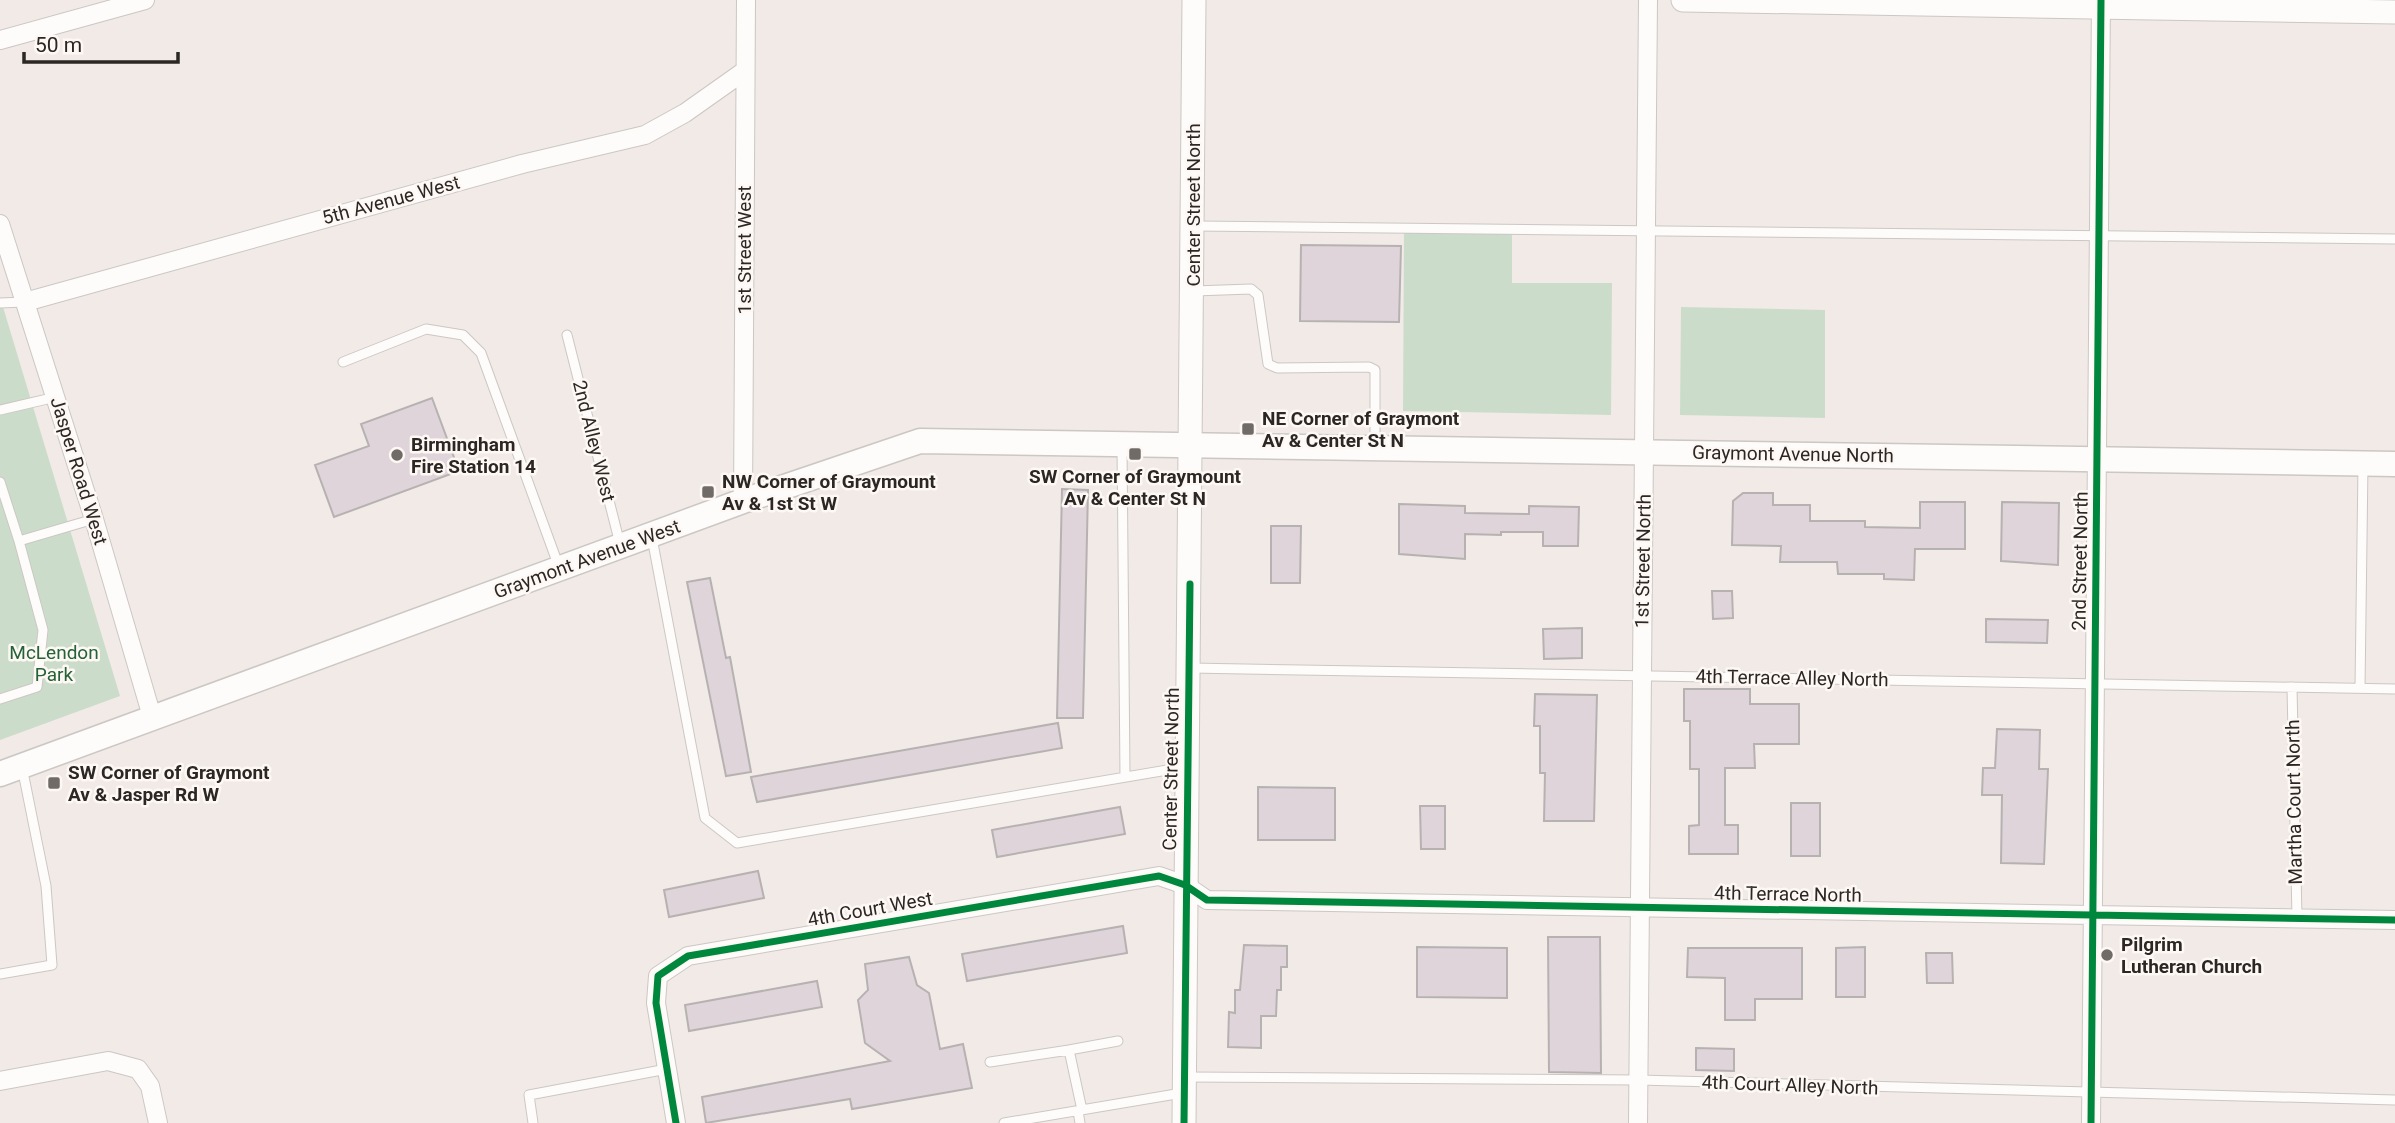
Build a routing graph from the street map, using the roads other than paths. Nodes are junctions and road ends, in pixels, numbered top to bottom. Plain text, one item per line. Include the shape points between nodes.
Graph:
1 (145, 0) edge
2 (746, 0) edge
3 (1194, 0) edge
4 (1648, 0) edge
5 (1683, 0) edge
6 (2101, 4) edge
7 (2395, 12) edge
8 (0, 40) edge
9 (743, 72) junction
10 (0, 223) edge
11 (1192, 226) junction
12 (1646, 232) junction
13 (2099, 236) junction
14 (2395, 239) edge
15 (1192, 291) junction
16 (25, 302) junction
17 (0, 303) edge
18 (567, 335) dead end
19 (343, 362) dead end
20 (56, 397) junction
21 (0, 410) edge
22 (1122, 444) junction
23 (1191, 445) junction
24 (1375, 448) junction
25 (1644, 452) junction
26 (2097, 459) junction
27 (2363, 463) junction
28 (2395, 464) edge
29 (0, 482) edge
30 (743, 501) junction
31 (94, 519) junction
32 (651, 535) junction
33 (19, 541) junction
34 (621, 546) junction
35 (559, 569) junction
36 (1188, 668) junction
37 (1642, 676) junction
38 (2095, 683) junction
39 (2291, 687) junction
40 (2360, 688) junction
41 (2395, 689) edge
42 (0, 699) edge
43 (153, 720) junction
44 (1187, 766) junction
45 (11, 770) edge
46 (1125, 777) junction
47 (1185, 885) junction
48 (1640, 907) junction
49 (2093, 915) junction
50 (2297, 918) junction
51 (2395, 920) edge
52 (0, 974) edge
53 (1118, 1041) dead end
54 (1069, 1049) junction
55 (990, 1062) dead end
56 (667, 1069) junction
57 (1639, 1080) junction
58 (0, 1081) edge
59 (1184, 1085) junction
60 (2091, 1094) junction
61 (2395, 1100) edge
62 (1080, 1110) junction
63 (158, 1123) edge
64 (533, 1123) edge
65 (676, 1123) edge
66 (1004, 1123) edge
67 (1080, 1123) edge
68 (1184, 1123) edge
69 (1638, 1123) edge
70 (2091, 1123) edge

1 - 8 street
2 - 9 street, 1st Street West
3 - 11 street, Center Street North
4 - 12 street, 1st Street North
5 - 6 street
6 - 7 street
6 - 13 street, 2nd Street North
9 - 16 street, 5th Avenue West via 645,135 522,164
9 - 30 street, 1st Street West
10 - 16 street, Jasper Road West
11 - 12 lane
11 - 15 street, Center Street North
12 - 13 lane
12 - 25 street, 1st Street North
13 - 14 lane
13 - 26 street, 2nd Street North
15 - 23 street, Center Street North
15 - 24 lane via 1251,289 1258,295 1268,364 1277,368 1375,370
16 - 17 lane
16 - 20 street, Jasper Road West
18 - 34 lane, 2nd Alley West
19 - 35 lane via 426,329 463,335 481,353
20 - 21 lane
20 - 31 street, Jasper Road West
22 - 23 main road, Graymont Avenue West
22 - 30 main road, Graymont Avenue West via 920,441
22 - 46 lane
23 - 24 main road, Graymont Avenue North
23 - 36 street, Center Street North
24 - 25 main road, Graymont Avenue North
25 - 26 main road, Graymont Avenue North
25 - 37 street, 1st Street North
26 - 27 main road, Graymont Avenue North
26 - 38 street, 2nd Street North
27 - 28 main road, Graymont Avenue North
27 - 40 lane
29 - 33 lane
30 - 32 main road, Graymont Avenue West
31 - 33 lane
31 - 43 street, Jasper Road West
32 - 34 main road, Graymont Avenue West
32 - 46 lane via 705,818 737,843
33 - 42 lane via 43,630 37,687
34 - 35 main road, Graymont Avenue West
35 - 43 main road, Graymont Avenue West
36 - 37 lane, 4th Terrace Alley North
36 - 44 street, Center Street North
37 - 38 lane, 4th Terrace Alley North
37 - 48 street, 1st Street North
38 - 39 lane, 4th Terrace Alley North
38 - 49 street, 2nd Street North
39 - 40 lane, 4th Terrace Alley North
39 - 50 lane, Martha Court North
40 - 41 lane, 4th Terrace Alley North
43 - 45 main road, Graymont Avenue West
44 - 46 lane
44 - 47 street, Center Street North
45 - 52 lane via 46,887 52,965
47 - 48 street, 4th Terrace North via 1208,900
47 - 56 street, 4th Court West via 1159,876 688,956 658,976 656,1003
47 - 59 street, Center Street North
48 - 49 street, 4th Terrace North
48 - 57 street, 1st Street North
49 - 50 street, 4th Terrace North
49 - 60 street, 2nd Street North
50 - 51 street, 4th Terrace North
53 - 54 lane
54 - 55 lane
54 - 62 lane
56 - 64 lane via 529,1096
56 - 65 street
57 - 59 lane, 4th Court Alley North
57 - 60 lane, 4th Court Alley North
57 - 69 street, 1st Street North
58 - 63 street via 108,1061 138,1069 150,1086
59 - 62 lane, 4th Court Alley North
59 - 68 street, Center Street North
60 - 61 lane, 4th Court Alley North
60 - 70 street, 2nd Street North
62 - 66 lane, 4th Court Alley North
62 - 67 lane

